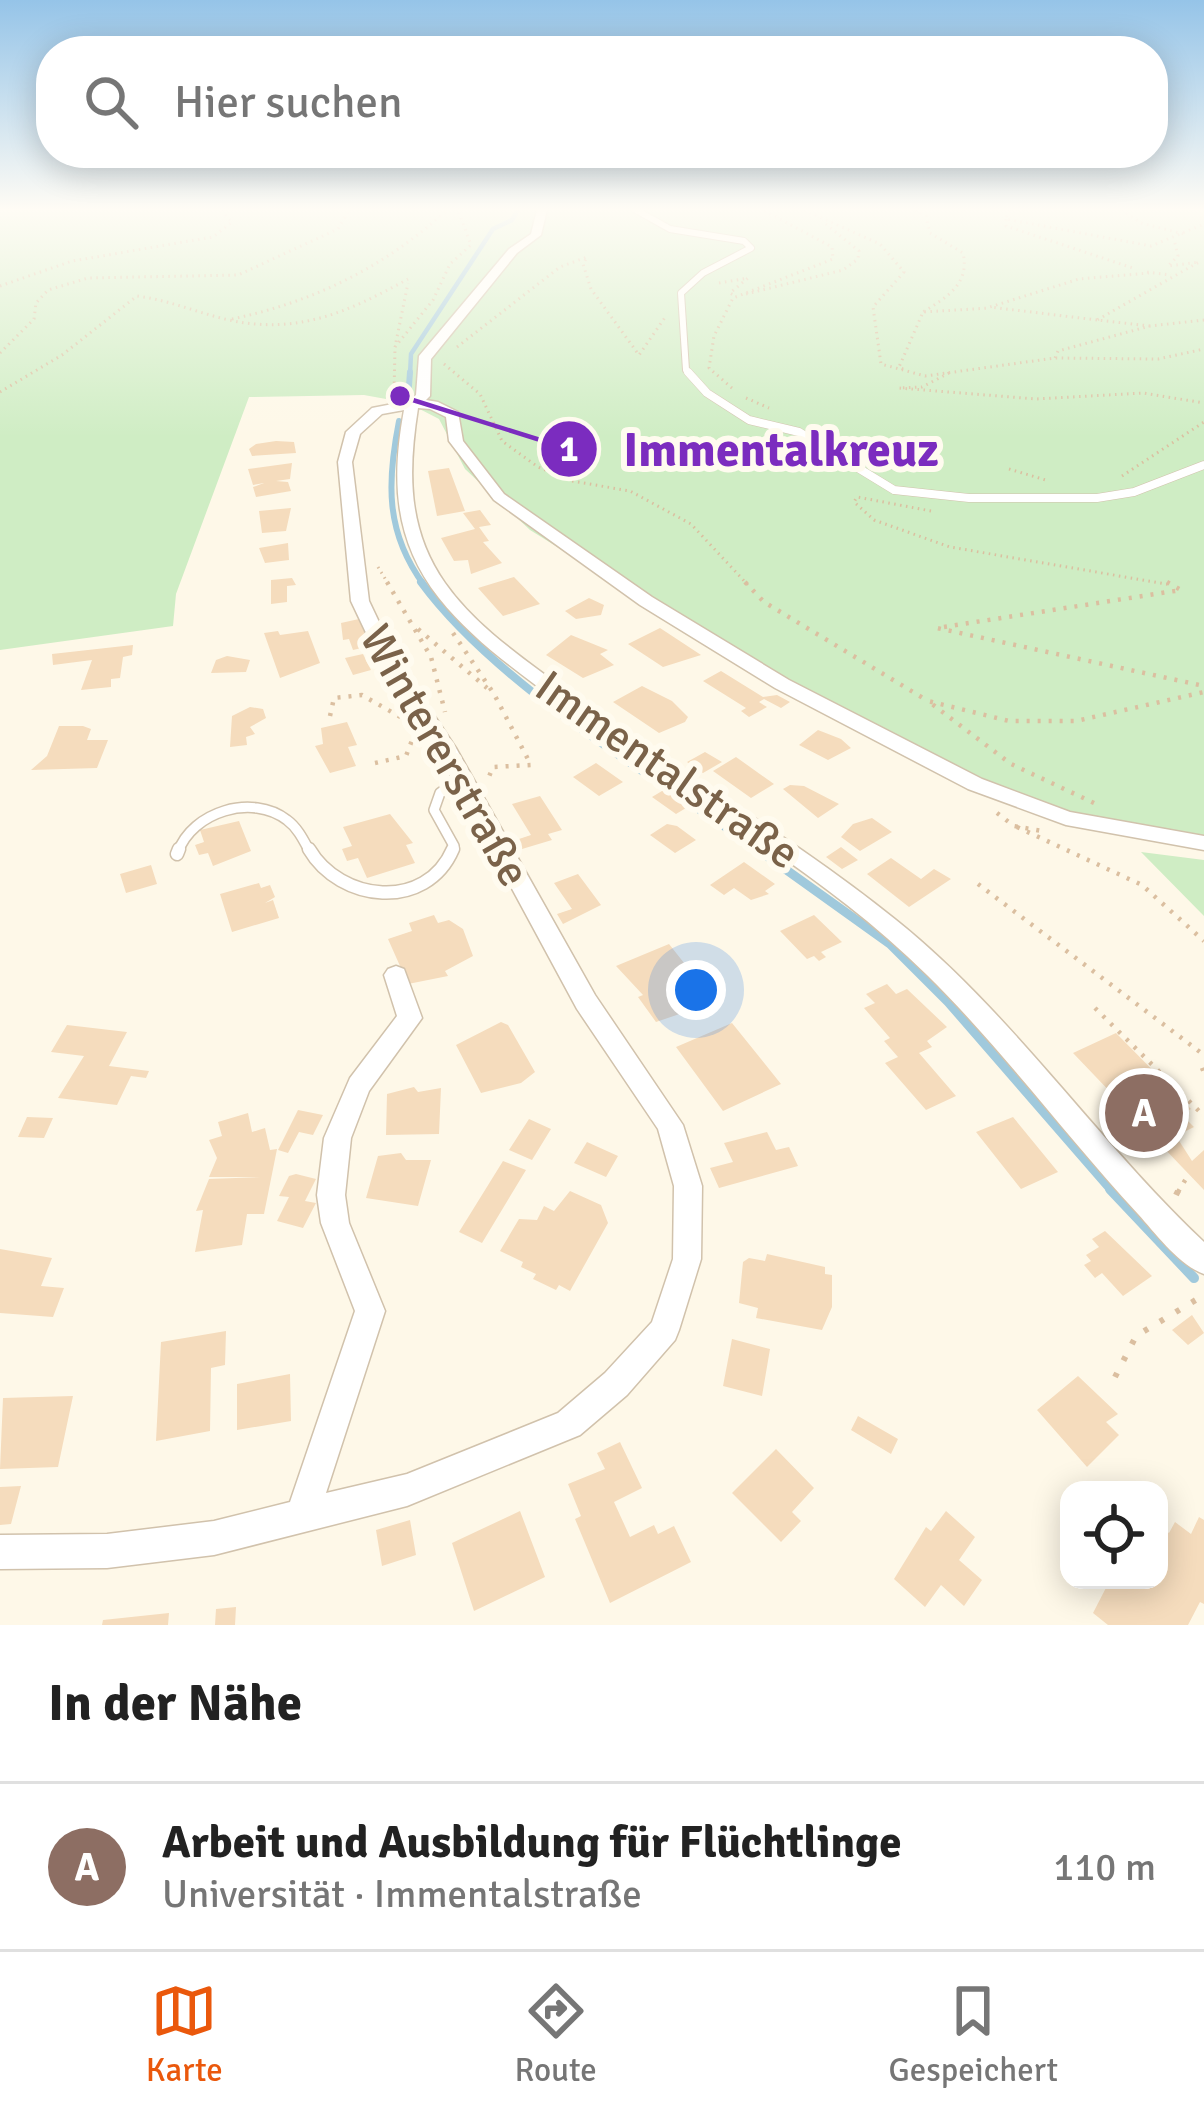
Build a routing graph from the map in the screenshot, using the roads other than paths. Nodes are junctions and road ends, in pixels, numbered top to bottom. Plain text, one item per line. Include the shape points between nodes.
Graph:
1 (484, 286) edge
2 (685, 286) edge
3 (417, 400) junction
4 (1204, 465) edge
5 (473, 781) junction
6 (1204, 843) edge
7 (177, 854) dead end
8 (396, 974) dead end
9 (1204, 1261) edge
10 (302, 1517) junction
11 (0, 1552) edge

1 - 3 street, Immentalstraße via 424,359
2 - 4 lane via 686,370 730,412 799,432 894,490 1097,498
3 - 5 street, Wintererstraße via 377,411 353,432 345,462 350,540 369,625
3 - 6 street via 453,415 456,441 473,466 536,527 782,685 1011,798 1066,818
3 - 9 street, Immentalstraße via 399,477 406,512 434,580 465,615 573,705 904,940
5 - 7 lane via 440,793 434,811 454,846 450,862 403,893 367,891 328,875 292,824 266,808 210,816 189,829
5 - 10 street, Wintererstraße via 586,1002 670,1126 688,1186 687,1259 664,1330 569,1424 407,1490
8 - 10 street via 410,1018 354,1091 334,1143 334,1223 370,1311
10 - 11 street, Wintererstraße via 107,1552

